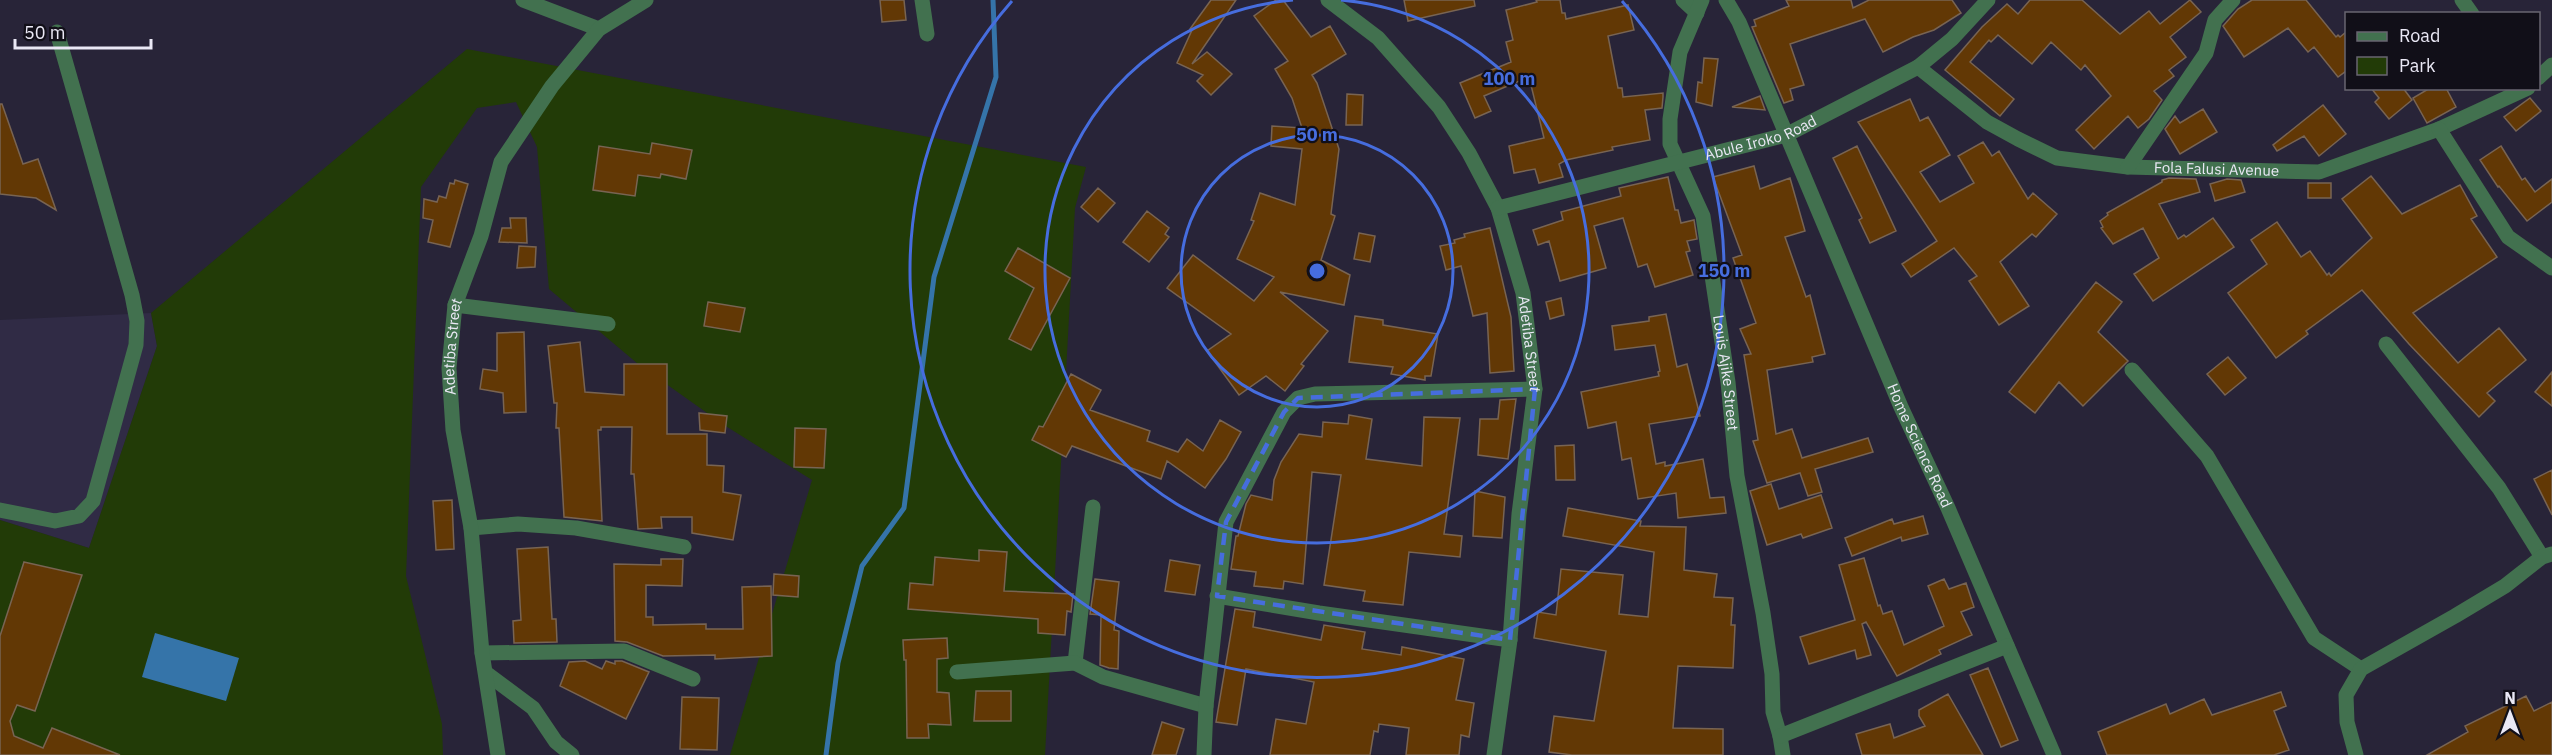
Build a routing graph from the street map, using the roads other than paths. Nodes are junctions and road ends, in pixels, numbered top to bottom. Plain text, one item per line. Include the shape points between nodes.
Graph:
1 (523, 0) edge
2 (646, 0) edge
3 (922, 0) edge
4 (1328, 0) edge
5 (1683, 0) edge
6 (1726, 0) edge
7 (1988, 0) edge
8 (2233, 0) edge
9 (1700, 7) edge
10 (599, 29) junction
11 (57, 32) dead end
12 (927, 34) dead end
13 (2552, 65) edge
14 (1918, 67) junction
15 (2540, 76) edge
16 (2526, 90) edge
17 (2439, 129) junction
18 (1786, 135) junction
19 (1679, 164) junction
20 (2128, 167) junction
21 (1498, 208) junction
22 (2552, 268) edge
23 (454, 305) junction
24 (608, 324) dead end
25 (2386, 344) dead end
26 (2132, 370) dead end
27 (1535, 389) junction
28 (1093, 507) dead end
29 (0, 510) edge
30 (471, 528) junction
31 (684, 547) dead end
32 (2547, 556) edge
33 (1217, 596) junction
34 (1510, 640) junction
35 (2007, 646) junction
36 (482, 653) junction
37 (1075, 663) junction
38 (2361, 669) junction
39 (957, 672) dead end
40 (486, 673) junction
41 (693, 679) dead end
42 (1206, 706) junction
43 (1780, 736) junction
44 (498, 755) edge
45 (572, 755) edge
46 (1204, 755) edge
47 (1494, 755) edge
48 (1783, 755) edge
49 (2054, 755) edge
50 (2356, 755) edge

1 - 10 street
2 - 10 street, Adetiba Street
3 - 12 street
4 - 21 street, Adetiba Street via 1378,38 1439,107
5 - 9 street
6 - 18 street, Home Science Road
7 - 14 street, Abule Iroko Road via 1952,39
8 - 20 street via 2215,20 2206,53
9 - 19 street, Louis Ajike Street via 1680,52 1670,119 1670,144
10 - 23 street, Adetiba Street via 552,86 501,162 481,236
11 - 29 street via 132,295 136,345 93,501 79,516 55,521
13 - 15 street
14 - 18 street, Abule Iroko Road
14 - 20 street, Fola Falusi Avenue via 1987,122 2057,158
16 - 17 street, Fola Falusi Avenue
17 - 20 street, Fola Falusi Avenue via 2319,172
17 - 22 street via 2508,237
18 - 19 street, Abule Iroko Road
18 - 35 street, Home Science Road
19 - 21 street, Abule Iroko Road
19 - 43 street, Louis Ajike Street via 1703,216 1728,382 1737,476 1763,613 1773,712
21 - 27 street, Adetiba Street via 1523,293
23 - 24 street
23 - 30 street, Adetiba Street via 449,368 453,430
25 - 32 street
26 - 38 street via 2207,456 2314,638
27 - 33 street via 1315,394 1298,398 1284,412 1226,522
27 - 34 street, Adetiba Street via 1519,514
28 - 37 street
30 - 31 street via 518,524 576,528
30 - 36 street, Adetiba Street
32 - 38 street via 2505,586
33 - 34 street
33 - 42 street
34 - 47 street, Adetiba Street
35 - 43 street
35 - 49 street, Home Science Road
36 - 40 street, Adetiba Street
36 - 41 street via 624,651
37 - 39 street
37 - 42 street via 1102,677
38 - 50 street via 2346,696 2347,722
40 - 44 street, Adetiba Street
40 - 45 street via 533,708 556,742
42 - 46 street
43 - 48 street, Louis Ajike Street

